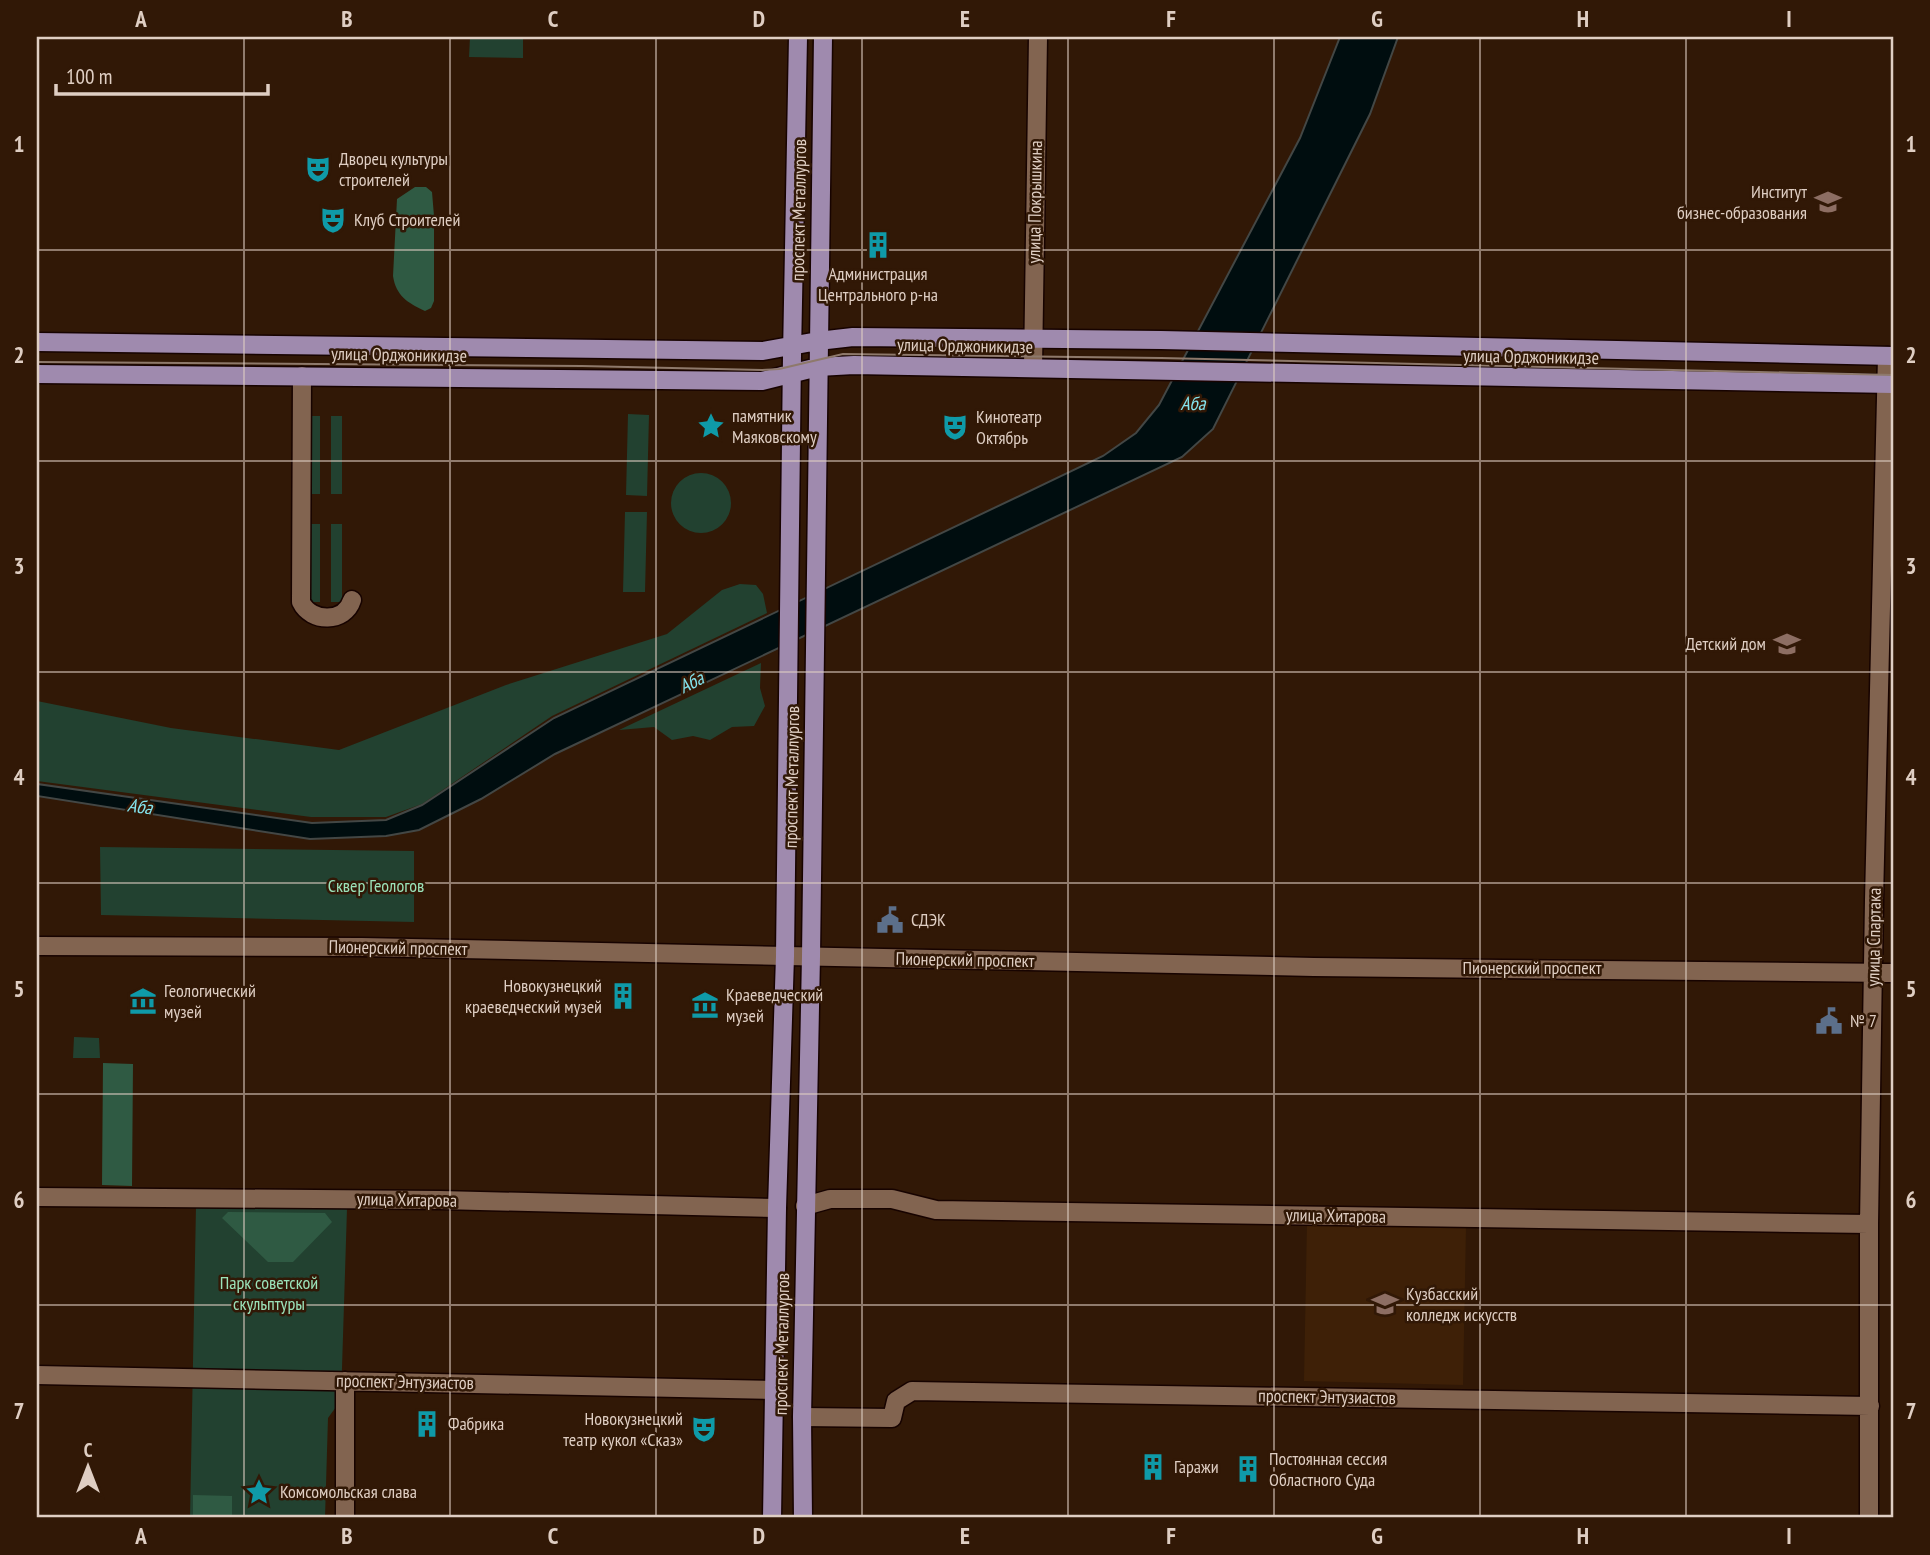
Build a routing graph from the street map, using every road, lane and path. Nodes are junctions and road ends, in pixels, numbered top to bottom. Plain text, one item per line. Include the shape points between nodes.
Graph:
1 (798, 37) edge
2 (822, 37) edge
3 (1038, 37) edge
4 (1033, 338) junction
5 (818, 341) junction
6 (37, 342) edge
7 (792, 346) junction
8 (1890, 356) edge
9 (818, 368) junction
10 (1032, 368) junction
11 (37, 374) edge
12 (792, 375) junction
13 (302, 376) junction
14 (1890, 384) edge
15 (352, 600) dead end
16 (37, 946) edge
17 (798, 951) junction
18 (1873, 973) junction
19 (1893, 973) edge
20 (37, 1197) edge
21 (805, 1206) junction
22 (777, 1208) junction
23 (1869, 1224) junction
24 (37, 1375) edge
25 (345, 1381) junction
26 (774, 1390) junction
27 (1870, 1406) junction
28 (802, 1417) junction
29 (345, 1518) edge
30 (772, 1518) edge
31 (803, 1518) edge
32 (1869, 1518) edge

1 - 7 main road, проспект Металлургов
2 - 5 main road, проспект Металлургов
3 - 4 street, улица Покрышкина
4 - 5 main road, улица Орджоникидзе via 853,337
4 - 8 main road, улица Орджоникидзе
4 - 10 street, улица Покрышкина
5 - 7 main road, улица Орджоникидзе
5 - 9 main road, проспект Металлургов
6 - 7 main road, улица Орджоникидзе via 763,351
7 - 12 main road, проспект Металлургов
8 - 14 street, улица Спартака
9 - 10 main road, улица Орджоникидзе
9 - 12 main road, улица Орджоникидзе
9 - 17 main road, проспект Металлургов via 814,667
10 - 14 main road, улица Орджоникидзе
11 - 13 main road, улица Орджоникидзе
12 - 13 main road, улица Орджоникидзе via 762,381
12 - 17 main road, проспект Металлургов via 789,666
13 - 15 street via 301,602 313,615 331,617 346,611
14 - 18 street, улица Спартака
16 - 17 street, Пионерский проспект
17 - 18 street, Пионерский проспект via 1286,966
17 - 21 main road, проспект Металлургов
17 - 22 main road, проспект Металлургов
18 - 19 street, Пионерский проспект
18 - 23 street, улица Спартака
20 - 22 street, улица Хитарова
21 - 23 street, улица Хитарова via 830,1199 892,1199 936,1210
21 - 28 main road, проспект Металлургов
22 - 26 main road, проспект Металлургов
23 - 27 street, улица Спартака
24 - 25 street, проспект Энтузиастов
25 - 26 street, проспект Энтузиастов
25 - 29 street
26 - 30 main road, проспект Металлургов
27 - 28 street, проспект Энтузиастов via 912,1391 896,1401 892,1418
27 - 32 street, улица Спартака
28 - 31 main road, проспект Металлургов

